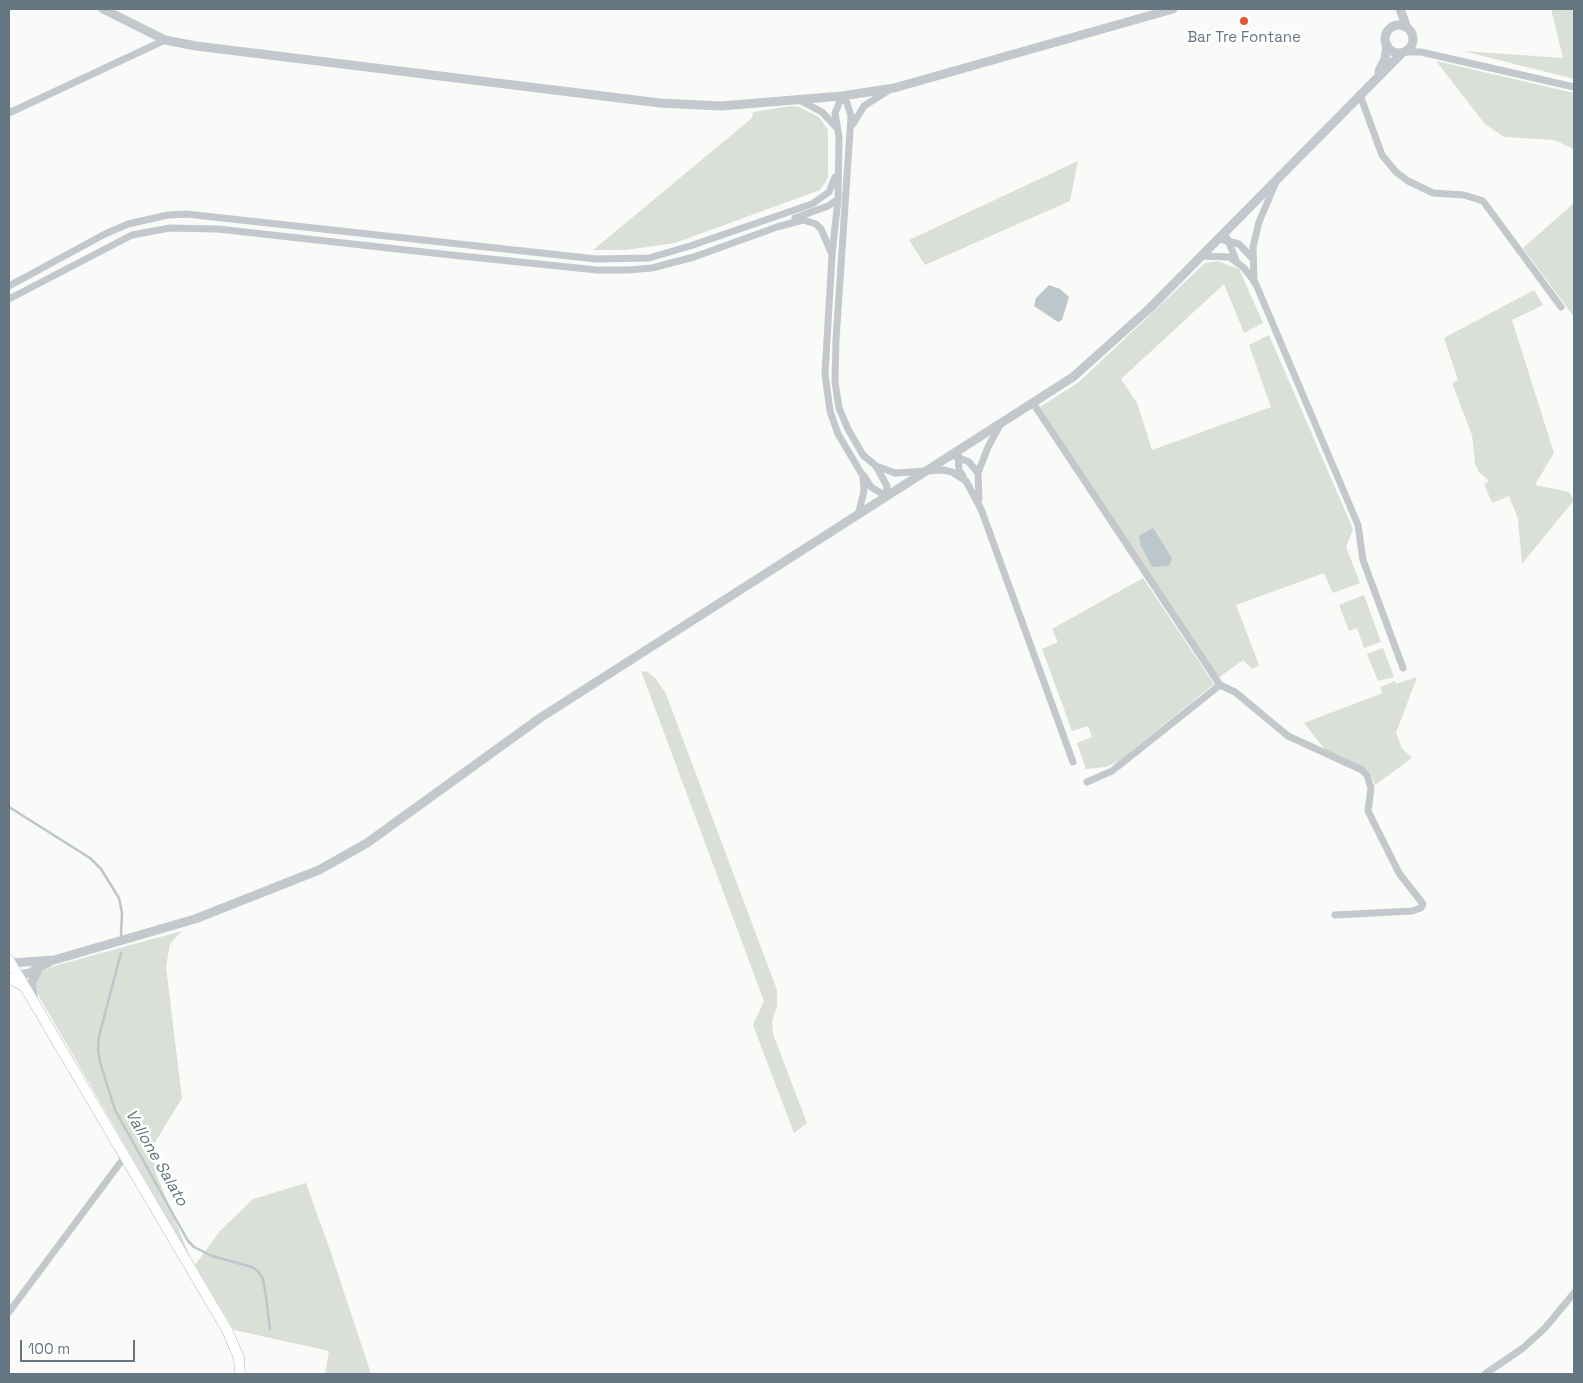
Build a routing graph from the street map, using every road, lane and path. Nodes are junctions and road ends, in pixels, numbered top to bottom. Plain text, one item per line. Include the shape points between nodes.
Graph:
1 (103, 9) edge
2 (1173, 9) edge
3 (1395, 9) edge
4 (1400, 9) edge
5 (1392, 28) junction
6 (1407, 28) junction
7 (165, 40) junction
8 (1387, 46) junction
9 (1404, 52) junction
10 (1376, 78) junction
11 (1574, 87) edge
12 (894, 88) junction
13 (1360, 95) junction
14 (842, 96) junction
15 (801, 100) junction
16 (9, 113) edge
17 (836, 128) junction
18 (850, 132) junction
19 (837, 169) junction
20 (847, 175) junction
21 (1277, 180) junction
22 (838, 199) junction
23 (812, 204) junction
24 (777, 227) junction
25 (843, 227) junction
26 (1224, 237) junction
27 (832, 254) junction
28 (1201, 256) junction
29 (1253, 259) junction
30 (1236, 261) junction
31 (1254, 282) junction
32 (9, 286) edge
33 (9, 299) edge
34 (1561, 307) dead end
35 (1033, 403) junction
36 (1000, 424) junction
37 (956, 454) junction
38 (876, 466) junction
39 (924, 471) junction
40 (978, 473) junction
41 (863, 476) junction
42 (966, 481) junction
43 (886, 496) junction
44 (981, 509) junction
45 (858, 515) junction
46 (1403, 668) dead end
47 (1220, 685) junction
48 (1073, 762) dead end
49 (1087, 782) dead end
50 (1335, 915) dead end
51 (54, 960) junction
52 (12, 961) edge
53 (38, 968) junction
54 (12, 976) edge
55 (30, 993) junction
56 (126, 1155) junction
57 (1574, 1293) edge
58 (9, 1312) edge
59 (240, 1374) edge
60 (1485, 1374) edge

1 - 7 street
2 - 12 street
3 - 5 street
4 - 6 street
5 - 6 street via 1398,25
5 - 8 street via 1386,34
6 - 9 street via 1413,40 1411,47
7 - 15 street via 660,103 722,106
7 - 16 street
8 - 9 street via 1393,52
8 - 10 street
9 - 10 street
9 - 11 street via 1421,52
10 - 13 street
12 - 14 street
12 - 18 street via 864,106
13 - 21 street
13 - 34 street via 1382,155 1396,172 1408,182 1434,193 1470,196 1483,201
14 - 15 street
14 - 17 street via 835,113
14 - 18 street via 850,110
15 - 17 street via 822,112
17 - 19 street via 839,137
18 - 20 street
19 - 22 street
19 - 23 street via 829,192
20 - 22 street
20 - 25 street
21 - 26 street
21 - 29 street via 1259,222
22 - 23 street
22 - 24 street
22 - 25 street via 842,205
22 - 27 street
23 - 32 street via 690,246 649,258 627,260 218,216 168,215 128,224 105,234
24 - 27 street via 803,220 816,224
24 - 33 street via 694,257 652,268 628,270 597,270 218,229 170,228 132,235
25 - 38 street via 835,382 839,408 848,429 863,455
26 - 28 street
26 - 29 street via 1239,244
26 - 30 street
27 - 41 street via 824,374 826,393 838,434
28 - 30 street via 1220,255
28 - 35 street via 1098,356
29 - 31 street
30 - 31 street
31 - 46 street via 1358,524 1363,560
35 - 36 street
35 - 47 street
36 - 37 street
36 - 40 street
37 - 39 street
37 - 40 street
37 - 42 street via 959,470
38 - 39 street via 895,473
38 - 43 street via 888,486
39 - 42 street via 952,472
39 - 43 street
40 - 44 street
41 - 43 street via 871,488
41 - 45 street via 864,491
42 - 44 street
43 - 45 street
44 - 48 street
45 - 51 street via 540,718 340,860 195,919
47 - 49 street via 1112,771
47 - 50 street via 1235,692 1288,736 1362,770 1370,780 1368,810 1399,873 1423,904 1412,911
51 - 52 street
51 - 53 street
52 - 54 main road
53 - 54 street
53 - 55 street
54 - 55 main road
55 - 56 main road
56 - 58 street
56 - 59 main road via 227,1330 239,1358
57 - 60 street via 1530,1342

